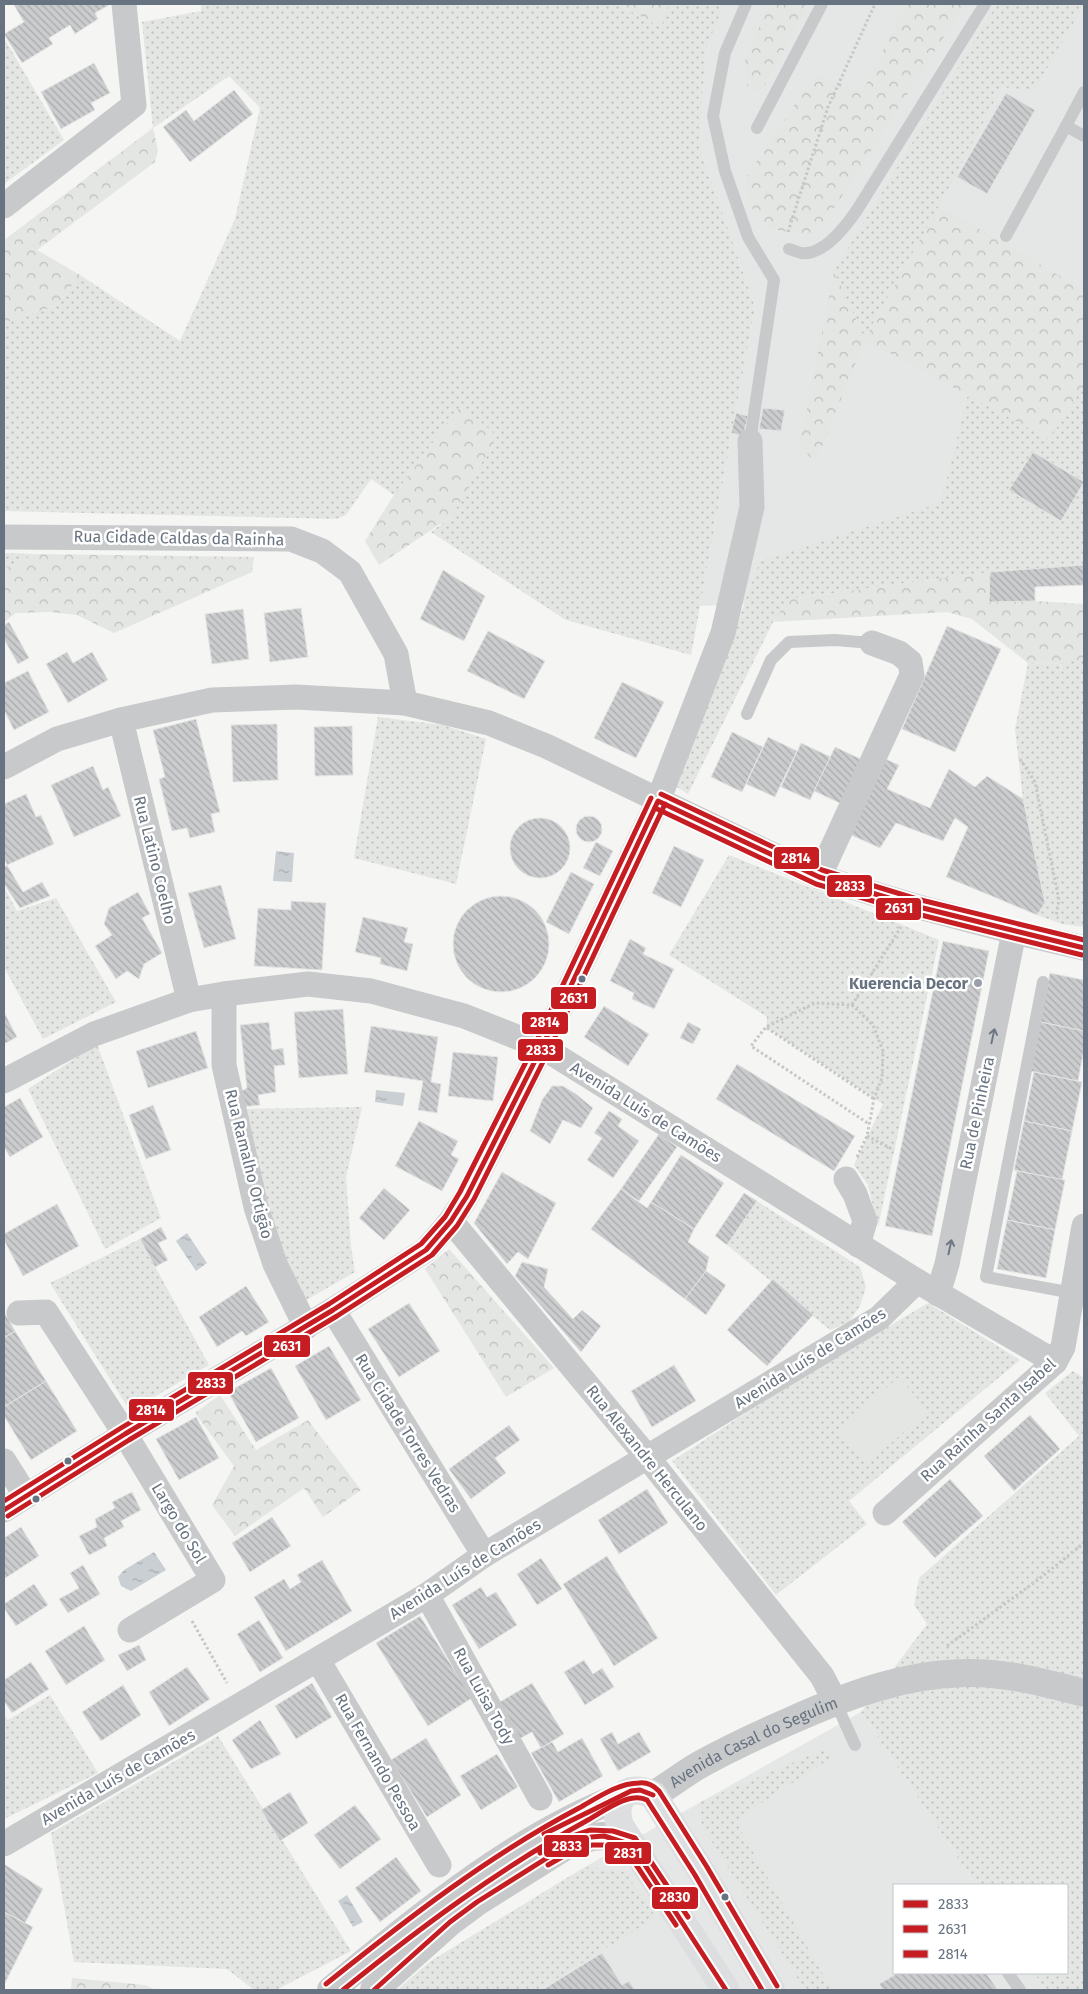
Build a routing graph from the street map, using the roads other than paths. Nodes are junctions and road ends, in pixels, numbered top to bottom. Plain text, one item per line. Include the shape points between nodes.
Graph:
1 (124, 4) edge
2 (746, 4) edge
3 (822, 4) edge
4 (985, 4) edge
5 (1084, 92) edge
6 (1066, 126) junction
7 (758, 128) dead end
8 (1084, 136) edge
9 (4, 206) edge
10 (1006, 236) dead end
11 (789, 249) road end
12 (750, 441) joint
13 (4, 536) edge
14 (872, 643) joint
15 (405, 704) junction
16 (747, 714) dead end
17 (121, 720) junction
18 (4, 767) edge
19 (658, 801) junction
20 (819, 877) junction
21 (1014, 932) junction
22 (1084, 948) edge
23 (1042, 982) dead end
24 (224, 994) junction
25 (189, 1000) junction
26 (542, 1047) junction
27 (4, 1081) edge
28 (846, 1178) dead end
29 (452, 1221) junction
30 (1083, 1239) edge
31 (858, 1245) junction
32 (927, 1287) junction
33 (1073, 1293) junction
34 (333, 1310) junction
35 (19, 1313) dead end
36 (306, 1327) junction
37 (1068, 1354) edge
38 (125, 1434) junction
39 (648, 1458) junction
40 (4, 1461) edge
41 (26, 1496) junction
42 (4, 1510) edge
43 (885, 1512) dead end
44 (484, 1555) junction
45 (427, 1595) junction
46 (130, 1630) dead end
47 (318, 1660) junction
48 (1084, 1694) edge
49 (835, 1701) junction
50 (856, 1745) dead end
51 (654, 1794) junction
52 (622, 1796) junction
53 (540, 1798) dead end
54 (4, 1844) edge
55 (632, 1845) junction
56 (439, 1865) dead end
57 (701, 1871) junction
58 (661, 1888) junction
59 (1009, 1974) edge
60 (332, 1990) edge
61 (374, 1990) edge
62 (726, 1990) edge
63 (771, 1990) edge
64 (1020, 1990) edge

1 - 9 street via 134,105
2 - 12 lane via 725,53 713,116 725,171 748,237 774,280
3 - 7 lane
4 - 11 lane via 843,230 819,250 802,253
5 - 6 lane
6 - 8 lane
6 - 10 lane
12 - 19 street via 752,507 723,632
13 - 15 street, Rua Cidade Caldas da Rainha via 291,539 322,551 350,572 396,654
14 - 16 lane via 835,640 789,642 771,660
14 - 20 street via 900,653 910,662 912,675
15 - 17 street via 296,697 212,700
15 - 19 street via 489,723 546,746
17 - 18 street via 57,738
17 - 25 street, Rua Latino Coelho
19 - 20 street
19 - 26 street
20 - 21 street
21 - 22 street
32 -> 21 street, Rua de Pinheira via 946,1264
23 - 33 lane via 986,1276
24 - 25 street, Avenida Luis de Camões
24 - 26 street, Avenida Luis de Camões via 308,984 371,991 464,1016
24 - 36 street, Rua Ramalho Ortigão via 224,1065 256,1207 275,1264
25 - 27 street, Avenida Luis de Camões via 94,1034
26 - 29 street
26 - 31 street, Avenida Luis de Camões
28 - 31 street via 865,1221
29 - 34 street via 426,1250
29 - 39 street, Rua Alexandre Herculano
30 - 33 street, Rua Rainha Santa Isabel
31 - 32 street, Avenida Luis de Camões
32 - 37 street, Avenida Luis de Camões
32 - 39 street, Avenida Luís de Camões
33 - 37 street, Rua Rainha Santa Isabel
34 - 36 street
34 - 44 street, Rua Cidade Torres Vedras
35 - 38 street via 46,1312
36 - 38 street
37 - 43 street, Rua Rainha Santa Isabel
38 - 41 street
38 - 46 street, Largo do Sol via 213,1580
39 - 44 street, Avenida Luís de Camões
39 - 49 street, Rua Alexandre Herculano via 822,1676
40 - 41 street
41 - 42 street
44 - 45 street, Avenida Luís de Camões
45 - 47 street, Avenida Luís de Camões
45 - 53 street, Rua Luisa Tody
47 - 54 street, Avenida Luís de Camões
47 - 56 street, Rua Fernando Pessoa
48 - 49 street, Avenida Casal do Segulim via 1024,1678 965,1673 881,1686
49 - 50 lane
49 - 51 street, Avenida Casal do Segulim via 746,1740
51 - 52 main road, Avenida Casal do Segulim via 640,1790
51 - 57 main road
52 - 55 main road via 616,1815
52 - 60 street, Avenida Casal do Segulim via 556,1827 507,1856 456,1891
55 - 58 main road
55 - 61 street via 604,1836 566,1846 450,1922
57 - 58 main road via 689,1893 681,1896
57 - 63 main road
58 - 62 main road
59 - 64 lane

